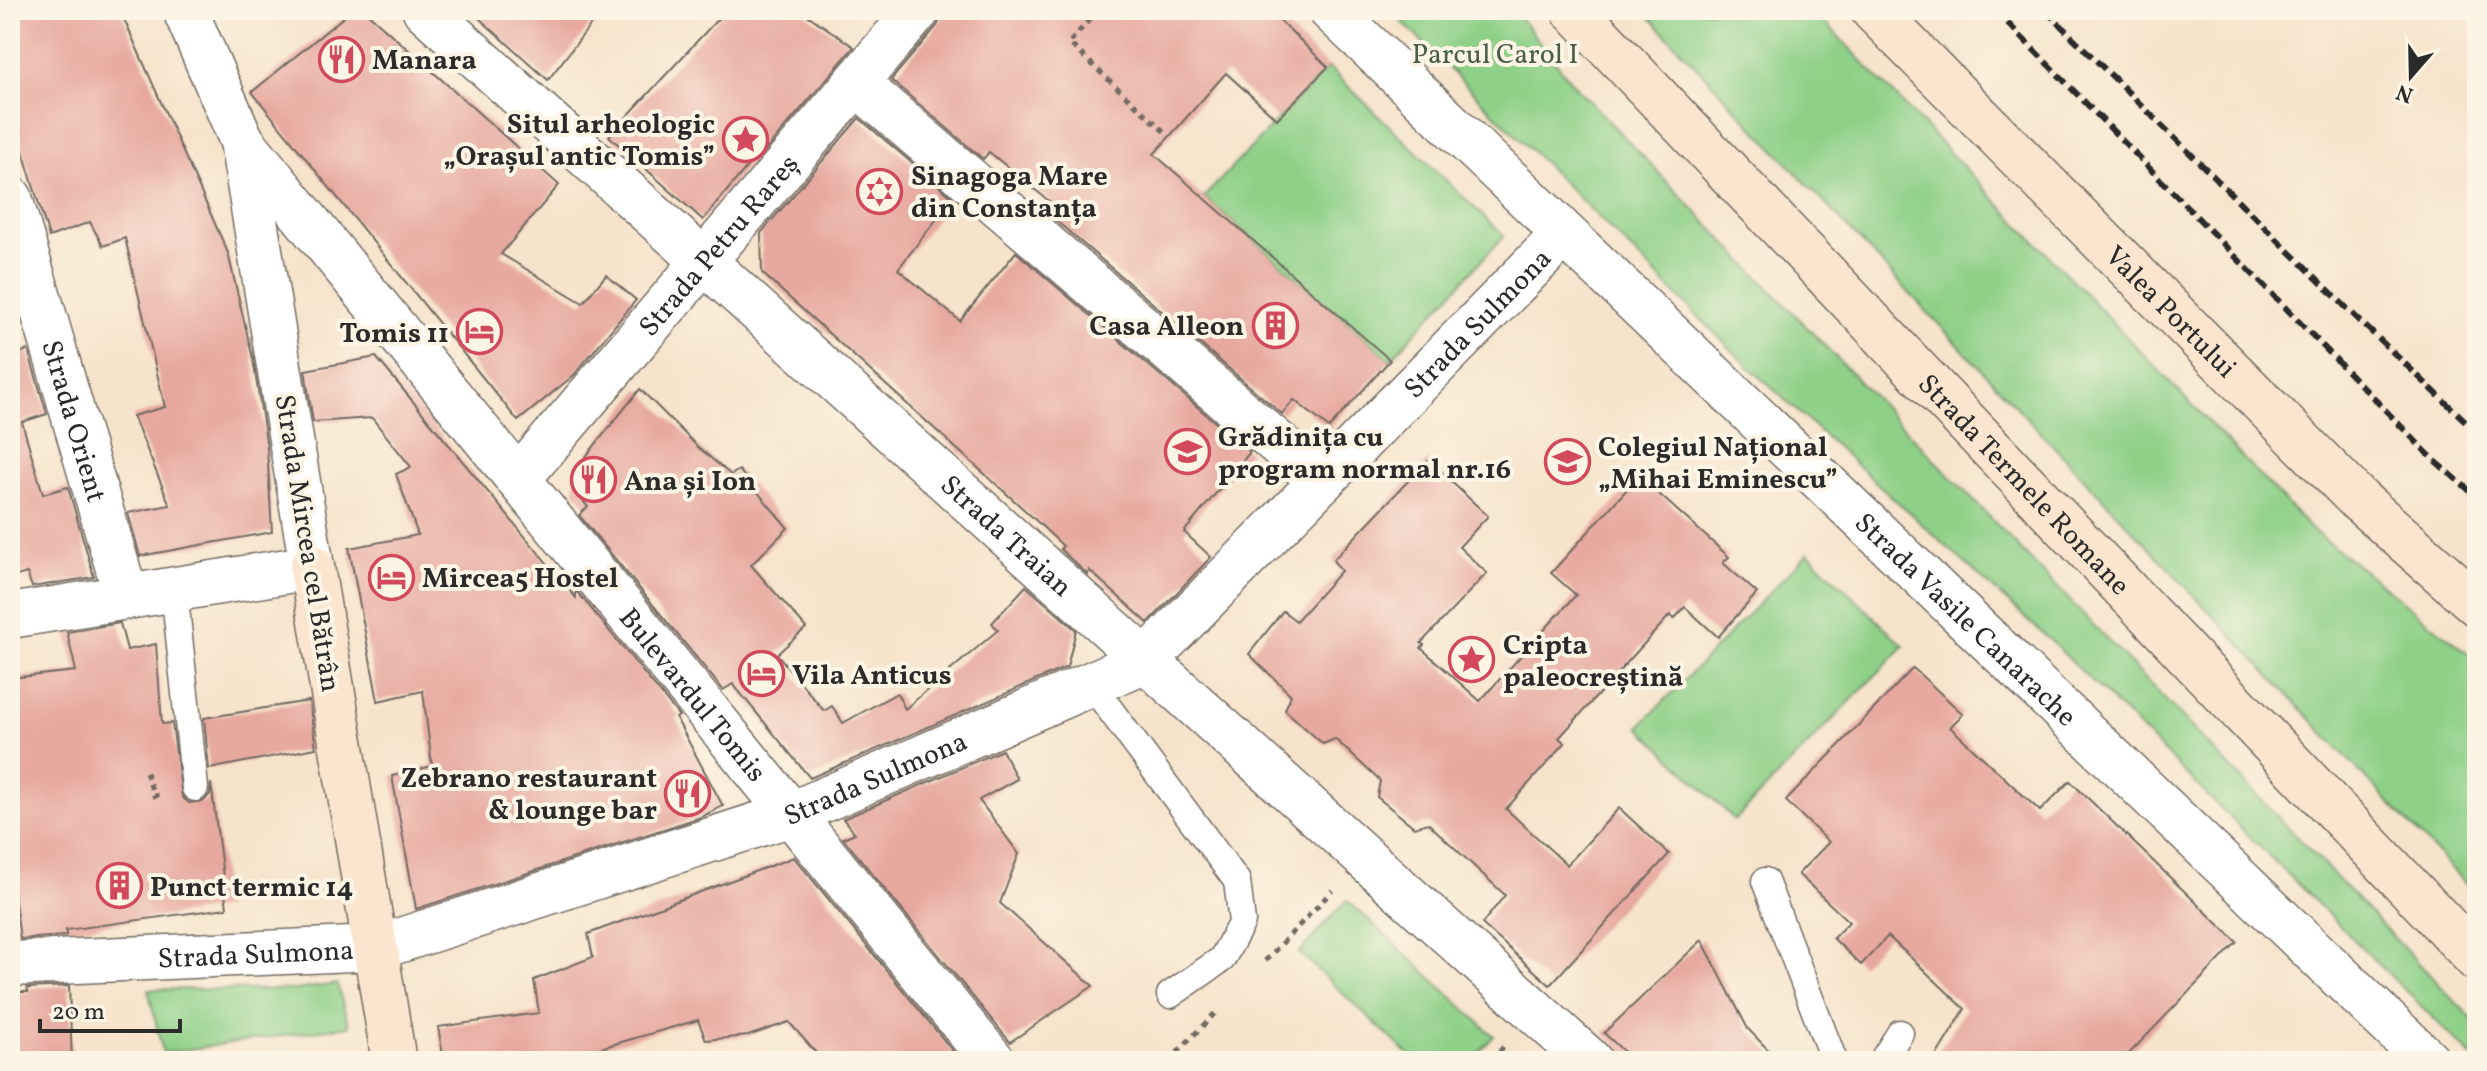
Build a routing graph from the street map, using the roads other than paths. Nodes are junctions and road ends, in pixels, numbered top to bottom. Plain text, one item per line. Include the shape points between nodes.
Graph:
1 (425, 10) edge
2 (918, 10) edge
3 (1331, 10) edge
4 (1574, 10) edge
5 (1873, 10) edge
6 (190, 22) edge
7 (856, 83) junction
8 (242, 141) junction
9 (10, 198) edge
10 (1564, 234) junction
11 (704, 261) junction
12 (518, 479) junction
13 (1322, 481) junction
14 (312, 567) junction
15 (174, 589) junction
16 (126, 596) junction
17 (2477, 604) edge
18 (10, 616) edge
19 (1146, 660) junction
20 (1091, 684) junction
21 (195, 788) dead end
22 (791, 814) junction
23 (1765, 881) dead end
24 (376, 948) junction
25 (2477, 959) edge
26 (10, 964) edge
27 (1170, 995) dead end
28 (1900, 1033) dead end
29 (394, 1061) edge
30 (993, 1061) edge
31 (1590, 1061) edge
32 (1834, 1061) edge
33 (1882, 1061) edge
34 (2428, 1061) edge

1 - 11 street, Strada Traian
2 - 7 street, Strada Petru Rareș
3 - 10 street, Strada Vasile Canarache
4 - 25 street, Strada Termele Romane
5 - 17 street, Valea Portului via 2360,501
6 - 8 street, Strada Mircea cel Bătrân
7 - 11 street, Strada Petru Rareș
7 - 13 street
8 - 12 street, Bulevardul Tomis
8 - 14 street, Strada Mircea cel Bătrân
9 - 16 street, Strada Orient
10 - 13 street, Strada Sulmona
10 - 34 street, Strada Vasile Canarache
11 - 12 street, Strada Petru Rareș
11 - 19 street, Strada Traian
12 - 22 street, Bulevardul Tomis
13 - 19 street, Strada Sulmona
14 - 15 street
14 - 24 street, Strada Mircea cel Bătrân
15 - 16 street
15 - 21 lane
16 - 18 street
19 - 20 street, Strada Sulmona
19 - 31 street, Strada Traian
20 - 22 street, Strada Sulmona
20 - 27 lane via 1237,881 1242,922 1222,959
22 - 24 street, Strada Sulmona
22 - 30 street, Bulevardul Tomis
23 - 32 lane
24 - 26 street, Strada Sulmona
24 - 29 street, Strada Mircea cel Bătrân
28 - 33 lane

